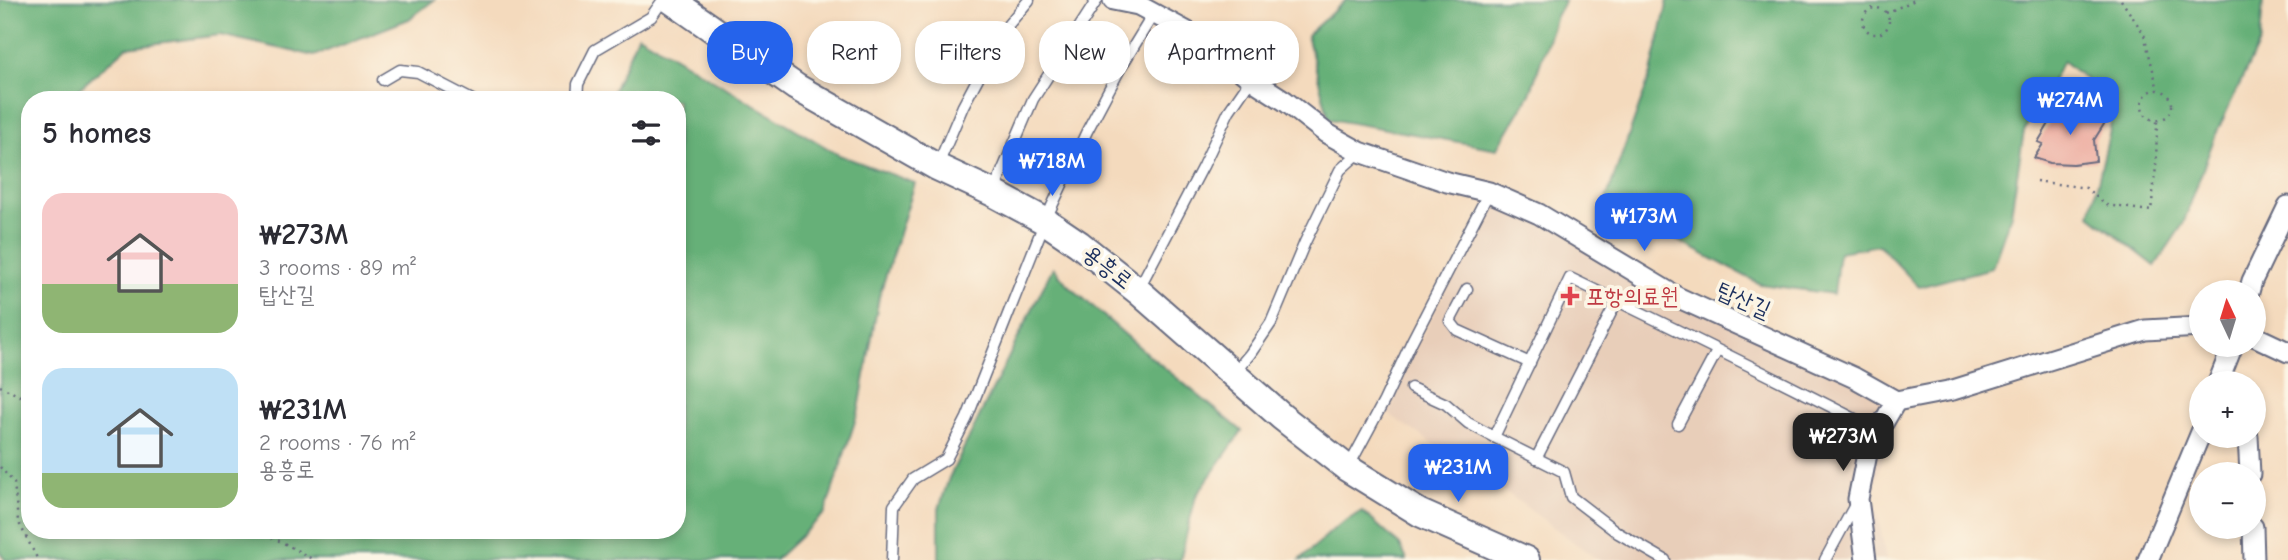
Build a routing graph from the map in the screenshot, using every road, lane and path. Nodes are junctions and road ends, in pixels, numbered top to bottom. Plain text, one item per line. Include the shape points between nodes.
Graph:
1 (663, 0) edge
2 (671, 0) edge
3 (1029, 0) edge
4 (1097, 0) edge
5 (1113, 0) edge
6 (1915, 0) edge
7 (2120, 0) edge
8 (1154, 13) junction
9 (1886, 13) junction
10 (1168, 21) edge
11 (383, 80) dead end
12 (1247, 84) edge
13 (1259, 84) edge
14 (2158, 90) junction
15 (455, 91) edge
16 (578, 91) edge
17 (2157, 120) junction
18 (1360, 152) junction
19 (937, 167) junction
20 (2036, 181) dead end
21 (1489, 192) junction
22 (993, 193) junction
23 (2288, 206) edge
24 (1045, 221) junction
25 (2252, 280) edge
26 (1653, 282) junction
27 (1467, 289) dead end
28 (1138, 290) junction
29 (1617, 301) junction
30 (1630, 307) junction
31 (2189, 328) edge
32 (2266, 342) edge
33 (1717, 351) junction
34 (2288, 352) edge
35 (1530, 363) junction
36 (1233, 374) junction
37 (0, 386) edge
38 (1411, 388) dead end
39 (21, 396) edge
40 (1896, 401) junction
41 (1678, 424) dead end
42 (1878, 431) junction
43 (1494, 437) junction
44 (2195, 448) edge
45 (1536, 459) junction
46 (0, 467) edge
47 (1347, 468) junction
48 (1858, 499) junction
49 (21, 527) edge
50 (27, 539) edge
51 (274, 539) edge
52 (2253, 539) edge
53 (38, 560) edge
54 (314, 560) edge
55 (892, 560) edge
56 (1526, 560) edge
57 (1665, 560) edge
58 (1825, 560) edge
59 (1866, 560) edge
60 (2148, 560) edge
61 (2254, 560) edge

1 - 16 lane via 651,17 595,50
2 - 19 street, 용흥로 via 796,87
3 - 19 lane via 1003,31
4 - 22 lane via 1033,99
5 - 8 street, 탑산길
6 - 9 path
7 - 14 path via 2144,34
8 - 10 street, 탑산길
8 - 24 lane via 1087,131
9 - 9 path via 1876,8 1866,13 1866,29 1876,34 1886,29
11 - 15 lane via 400,70 418,72
12 - 28 lane via 1228,111
13 - 18 street, 탑산길
14 - 17 path via 2169,95 2172,105 2168,116
14 - 17 path via 2147,93 2142,104 2146,115
17 - 20 path via 2151,211 2106,205 2086,188
18 - 21 street, 탑산길
18 - 36 lane via 1340,170 1271,323
19 - 22 street, 용흥로
21 - 26 street, 탑산길 via 1539,214
21 - 47 lane
22 - 24 street, 용흥로
23 - 25 street
24 - 28 street, 용흥로
24 - 55 lane via 967,418 946,459 913,479 894,506
26 - 30 lane
26 - 40 street, 탑산길 via 1855,377
27 - 35 lane via 1450,321 1457,330
28 - 36 street, 용흥로
29 - 30 lane
29 - 35 lane via 1570,278
29 - 45 lane
30 - 33 lane
31 - 40 street via 2145,330 1953,390
32 - 34 street
33 - 41 lane
33 - 42 lane
35 - 43 lane
36 - 47 street, 용흥로
37 - 39 path
38 - 43 lane via 1446,404
40 - 42 street
42 - 48 street via 1868,449
43 - 45 lane
44 - 60 street
45 - 57 lane via 1564,472 1571,497 1618,533
46 - 49 path via 14,483
47 - 56 street, 용흥로 via 1419,513
48 - 58 lane
48 - 59 street
50 - 53 path
51 - 54 path
52 - 61 street

